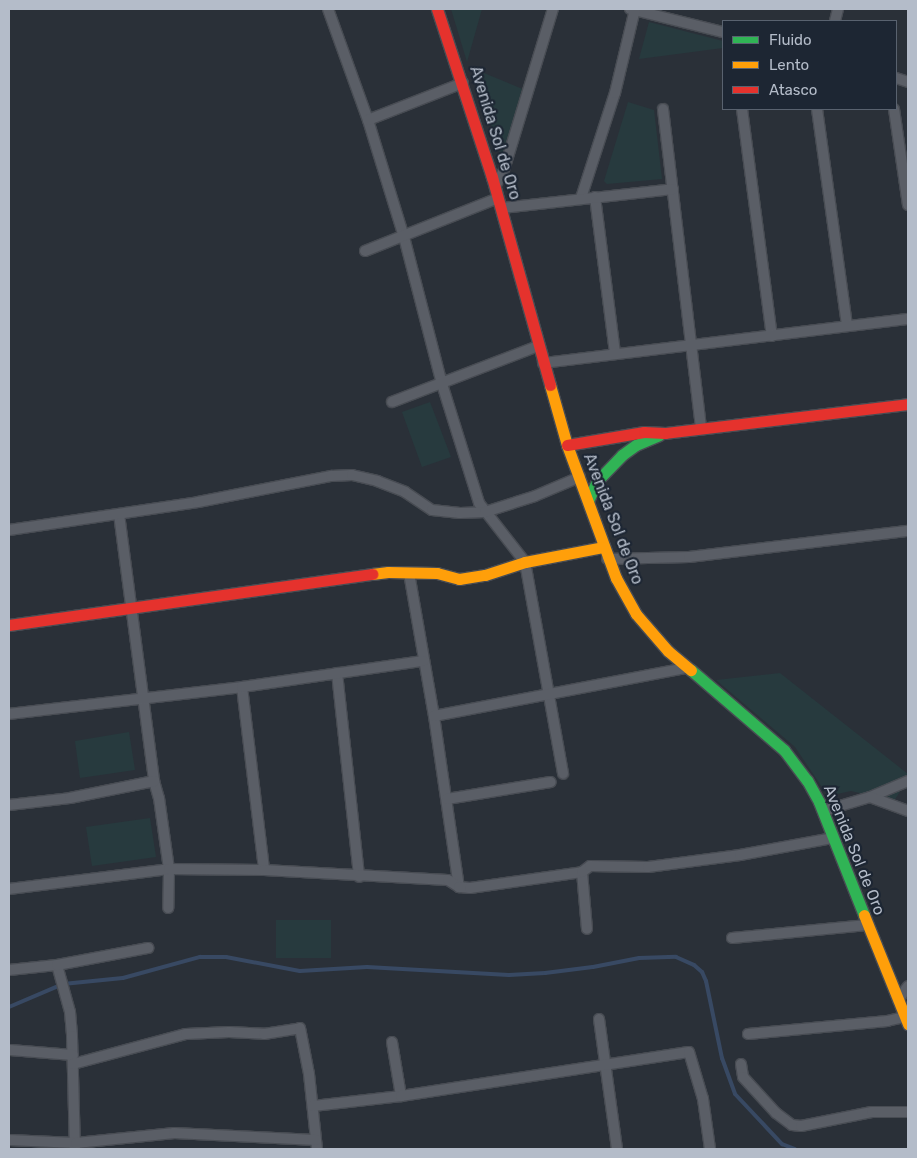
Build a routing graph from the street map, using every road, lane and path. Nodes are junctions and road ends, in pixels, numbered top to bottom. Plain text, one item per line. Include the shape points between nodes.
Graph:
1 (328, 9) edge
2 (437, 9) edge
3 (553, 9) edge
4 (630, 9) edge
5 (635, 9) edge
6 (722, 32) edge
7 (463, 83) junction
8 (664, 109) dead end
9 (742, 110) edge
10 (817, 110) edge
11 (894, 110) edge
12 (368, 120) junction
13 (673, 189) junction
14 (595, 197) junction
15 (498, 198) junction
16 (581, 198) junction
17 (908, 205) edge
18 (404, 237) junction
19 (364, 251) dead end
20 (908, 319) edge
21 (847, 326) junction
22 (772, 336) junction
23 (692, 345) junction
24 (538, 346) junction
25 (615, 353) junction
26 (543, 363) junction
27 (442, 384) junction
28 (392, 402) dead end
29 (908, 404) edge
30 (700, 428) junction
31 (665, 433) junction
32 (567, 445) junction
33 (580, 477) junction
34 (588, 501) junction
35 (485, 512) junction
36 (119, 514) junction
37 (9, 530) edge
38 (908, 531) edge
39 (604, 547) junction
40 (607, 559) junction
41 (525, 562) junction
42 (409, 572) junction
43 (133, 609) junction
44 (9, 625) edge
45 (423, 661) junction
46 (686, 668) junction
47 (337, 673) junction
48 (242, 687) junction
49 (549, 694) junction
50 (144, 698) junction
51 (9, 714) edge
52 (434, 716) junction
53 (563, 774) dead end
54 (154, 781) junction
55 (908, 781) edge
56 (551, 782) dead end
57 (870, 797) junction
58 (447, 799) junction
59 (9, 804) edge
60 (823, 811) junction
61 (908, 811) edge
62 (833, 838) junction
63 (169, 870) junction
64 (264, 870) junction
65 (582, 872) junction
66 (359, 876) junction
67 (459, 887) junction
68 (9, 889) edge
69 (168, 908) dead end
70 (867, 925) junction
71 (587, 929) dead end
72 (732, 938) dead end
73 (148, 948) dead end
74 (57, 965) junction
75 (9, 970) edge
76 (908, 986) edge
77 (898, 1000) junction
78 (599, 1019) dead end
79 (907, 1020) edge
80 (748, 1034) dead end
81 (392, 1042) dead end
82 (10, 1050) dead end
83 (73, 1059) junction
84 (606, 1064) junction
85 (741, 1064) dead end
86 (401, 1096) junction
87 (314, 1106) junction
88 (908, 1112) edge
89 (9, 1140) edge
90 (316, 1145) edge
91 (76, 1146) edge
92 (617, 1149) edge
93 (710, 1149) edge

1 - 12 street
2 - 7 main road, Avenida Sol de Oro
3 - 15 street
4 - 5 street
5 - 6 street
5 - 16 street via 616,93
7 - 12 street
7 - 15 main road, Avenida Sol de Oro
8 - 13 street
9 - 22 street
10 - 21 street
11 - 17 street
12 - 18 street
13 - 14 street
13 - 23 street
14 - 16 street
14 - 25 street
15 - 16 street
15 - 18 street
15 - 24 main road, Avenida Sol de Oro
18 - 19 street
18 - 27 street
20 - 21 street
21 - 22 street
22 - 23 street
23 - 25 street
23 - 30 street
24 - 26 main road, Avenida Sol de Oro
24 - 27 street
25 - 26 street
26 - 32 main road, Avenida Sol de Oro
27 - 28 street
27 - 35 street via 479,503
29 - 30 main road
30 - 31 main road
31 - 32 main road via 644,432
31 - 34 main road via 622,455 597,481
32 - 33 main road, Avenida Sol de Oro
33 - 34 main road, Avenida Sol de Oro
33 - 35 street
34 - 39 main road, Avenida Sol de Oro
35 - 36 street via 432,510 405,492 352,476 323,477
35 - 41 street
36 - 37 street
36 - 43 street
38 - 40 street via 689,558
39 - 40 main road, Avenida Sol de Oro
39 - 41 main road
40 - 46 main road, Avenida Sol de Oro via 636,614
41 - 42 main road via 485,575 458,579 437,573
41 - 49 street
42 - 43 main road via 388,572
42 - 45 street
43 - 44 main road
43 - 50 street
45 - 47 street
45 - 52 street
46 - 49 street
46 - 60 main road, Avenida Sol de Oro via 784,750 807,780
47 - 48 street
47 - 66 street
48 - 50 street
48 - 64 street
49 - 52 street
49 - 53 street
50 - 51 street
50 - 54 street
52 - 58 street
54 - 59 street via 70,798
54 - 63 street
55 - 57 street
56 - 58 street
57 - 60 street
57 - 61 street
58 - 67 street
60 - 62 main road, Avenida Sol de Oro
62 - 65 street via 648,867 590,866
62 - 70 main road, Avenida Sol de Oro
63 - 64 street
63 - 68 street
63 - 69 street
64 - 66 street
65 - 67 street
65 - 71 street
66 - 67 street via 448,880
70 - 72 street
70 - 77 main road, Avenida Sol de Oro
73 - 74 street
74 - 75 street
74 - 83 street via 70,1012
76 - 77 street
77 - 79 main road, Avenida Sol de Oro
78 - 84 street
79 - 80 street
81 - 86 street
82 - 83 street
83 - 87 street via 186,1034 264,1034 300,1028
83 - 91 street
84 - 86 street
84 - 92 street
84 - 93 street via 689,1052 703,1099
85 - 88 street via 744,1077 776,1113 792,1125 872,1112
86 - 87 street
87 - 90 street
89 - 91 street
90 - 91 street via 174,1133

